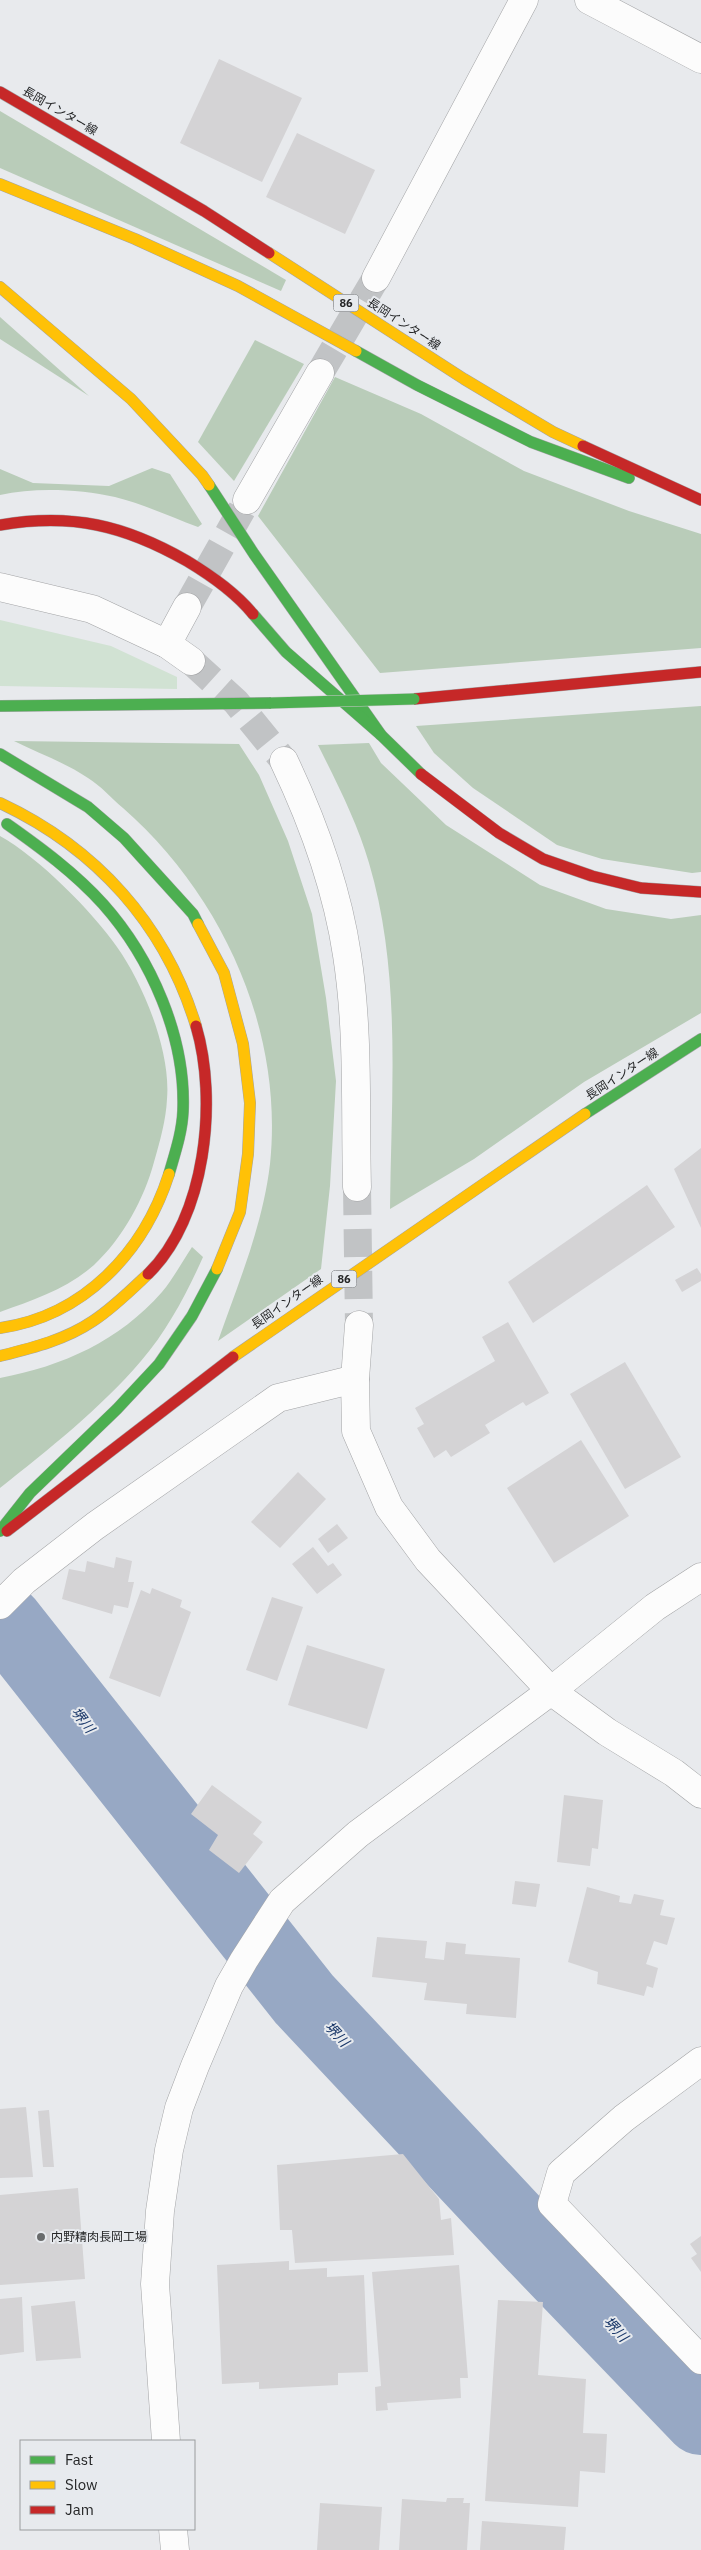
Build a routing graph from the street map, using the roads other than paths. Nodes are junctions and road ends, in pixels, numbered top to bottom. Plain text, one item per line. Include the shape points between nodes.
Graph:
1 (524, 0) edge
2 (589, 0) edge
3 (701, 59) edge
4 (0, 92) edge
5 (0, 184) edge
6 (376, 278) tunnel mouth
7 (0, 287) edge
8 (320, 373) tunnel mouth
9 (247, 500) tunnel mouth
10 (701, 501) edge
11 (0, 524) edge
12 (0, 588) edge
13 (187, 607) tunnel mouth
14 (167, 644) junction
15 (191, 661) tunnel mouth
16 (701, 672) edge
17 (0, 706) edge
18 (381, 735) junction
19 (0, 754) edge
20 (284, 761) tunnel mouth
21 (0, 803) edge
22 (0, 819) edge
23 (701, 892) edge
24 (701, 1039) edge
25 (357, 1187) tunnel mouth
26 (359, 1326) tunnel mouth
27 (0, 1328) edge
28 (0, 1356) edge
29 (355, 1379) junction
30 (0, 1531) edge
31 (0, 1536) edge
32 (701, 1577) edge
33 (0, 1605) edge
34 (551, 1690) junction
35 (701, 1794) edge
36 (701, 2061) edge
37 (701, 2360) edge
38 (166, 2440) edge
39 (173, 2530) edge
40 (175, 2550) edge

1 - 6 street
2 - 3 street
4 - 10 main road, 長岡インター線 / 86 via 204,211 456,374 545,427
5 - 10 main road via 135,239 238,286 417,385 531,442 601,469
7 - 18 main road via 130,399 202,475
8 - 9 street
11 - 18 main road via 27,519 113,527 198,568 234,594 285,651
12 - 14 street via 92,609
13 - 14 street
14 - 15 street
16 - 17 main road, bridge via 414,699
18 - 23 main road via 428,781 499,833 543,859 592,876 642,888
19 - 30 main road via 88,807 124,838 193,914 224,972 244,1044 250,1103 248,1154 240,1212 218,1266 192,1316 159,1364 30,1493
20 - 25 street via 302,800 334,894 347,955 356,1044
21 - 28 main road via 25,814 58,836 123,892 176,973 202,1056 206,1139 196,1190 177,1233 153,1269 95,1320 64,1338
22 - 27 main road via 73,874 104,905 128,936 148,970 165,1012 178,1056 183,1104 178,1144 164,1190 149,1223 131,1251 103,1281 73,1302 46,1317
24 - 31 main road, 長岡インター線 / 86 via 640,1077 203,1378
26 - 29 street
29 - 33 street via 278,1398 95,1526 24,1581
29 - 34 street via 356,1431 389,1507 428,1560
32 - 34 street
34 - 35 street via 607,1732 674,1773
34 - 38 street via 397,1804 282,1901 229,1986 179,2108 160,2211 155,2284
36 - 37 street via 624,2118 561,2173 552,2204
39 - 40 street

